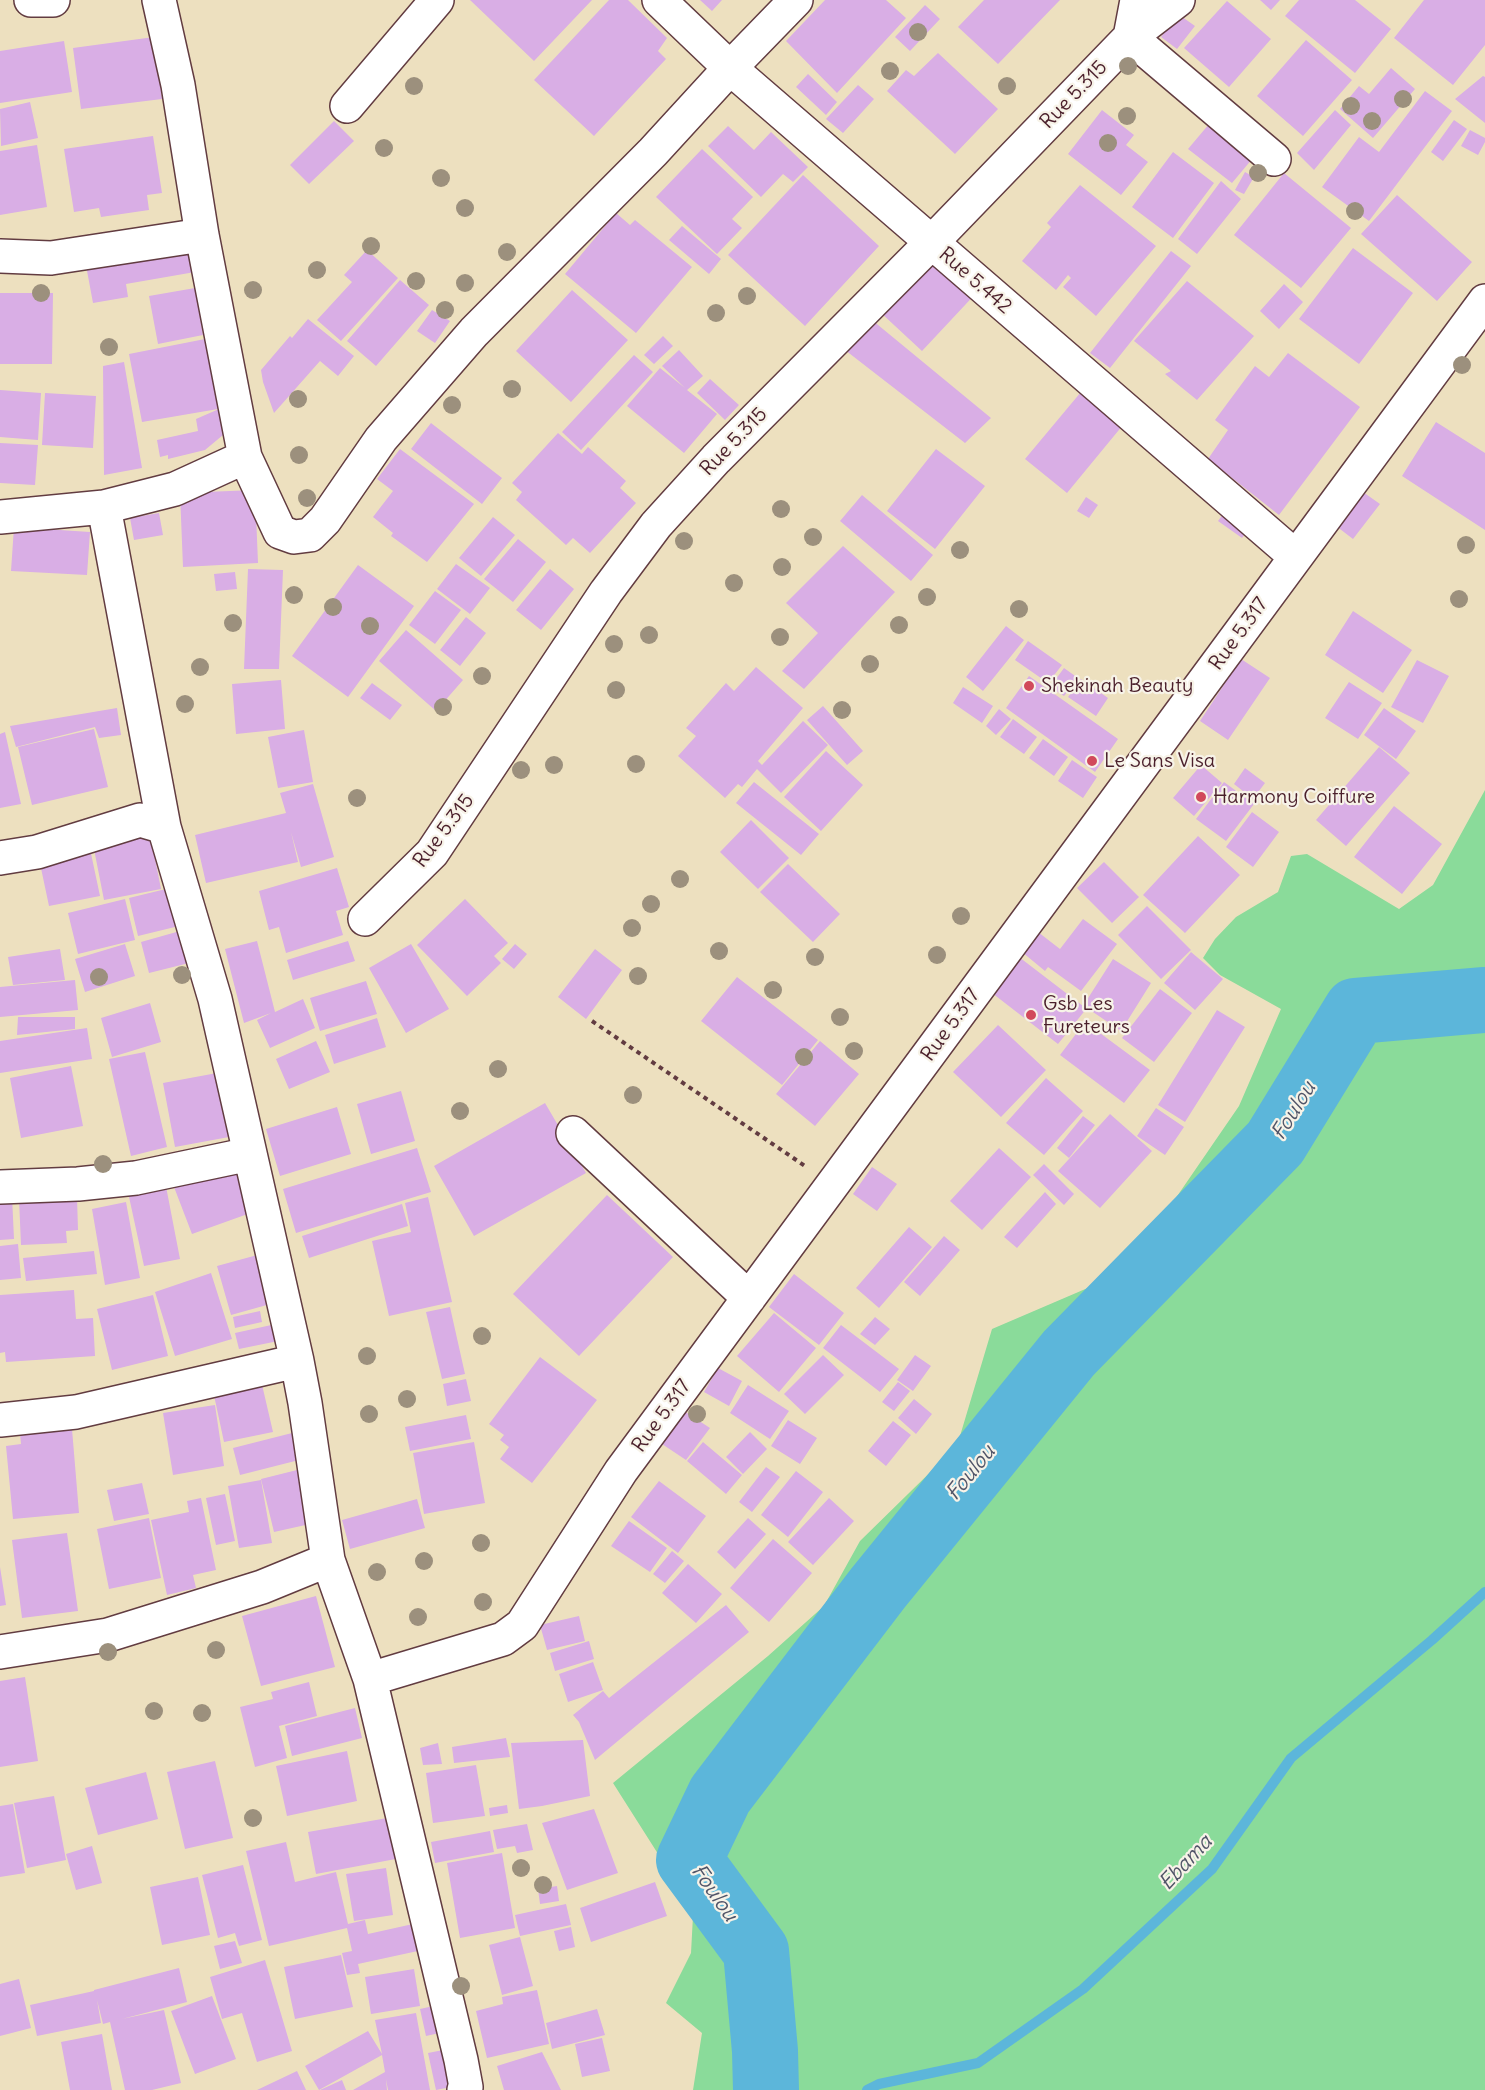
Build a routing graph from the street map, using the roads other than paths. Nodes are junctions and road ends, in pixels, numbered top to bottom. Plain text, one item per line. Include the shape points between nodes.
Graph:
1 (31, 0) edge
2 (53, 0) edge
3 (159, 0) edge
4 (437, 0) edge
5 (660, 0) edge
6 (796, 0) edge
7 (1137, 0) edge
8 (1179, 0) edge
9 (1130, 38) junction
10 (730, 68) junction
11 (347, 106) dead end
12 (1274, 159) dead end
13 (202, 235) junction
14 (931, 243) junction
15 (0, 256) edge
16 (1485, 301) edge
17 (245, 457) junction
18 (104, 507) junction
19 (0, 517) edge
20 (1296, 557) junction
21 (164, 827) junction
22 (0, 858) edge
23 (365, 920) dead end
24 (573, 1133) dead end
25 (250, 1154) junction
26 (0, 1187) edge
27 (749, 1298) junction
28 (297, 1360) junction
29 (0, 1420) edge
30 (328, 1560) junction
31 (0, 1652) edge
32 (370, 1679) junction
33 (464, 2090) edge

1 - 2 street
3 - 13 street via 178,85
4 - 11 street
5 - 10 street, Rue 5.442
6 - 10 street
7 - 9 street
8 - 9 street, Rue 5.315
9 - 12 street
9 - 14 street, Rue 5.315
10 - 14 street, Rue 5.442
10 - 17 street via 653,153 474,332 381,439 325,520 310,535 294,537 280,532
13 - 15 street via 51,258
13 - 17 street
14 - 20 street, Rue 5.442
14 - 23 street, Rue 5.315 via 716,459 656,525 606,592 432,852
16 - 20 street, Rue 5.317
17 - 18 street via 176,489
18 - 19 street
18 - 21 street
20 - 27 street, Rue 5.317
21 - 22 street via 140,820 37,852
21 - 25 street via 215,999
24 - 27 street
25 - 26 street via 136,1178
25 - 28 street
27 - 32 street, Rue 5.317 via 621,1471 522,1625 503,1639
28 - 29 street via 76,1412
28 - 30 street
30 - 31 street via 262,1587 108,1635
30 - 32 street
32 - 33 street via 461,2060

